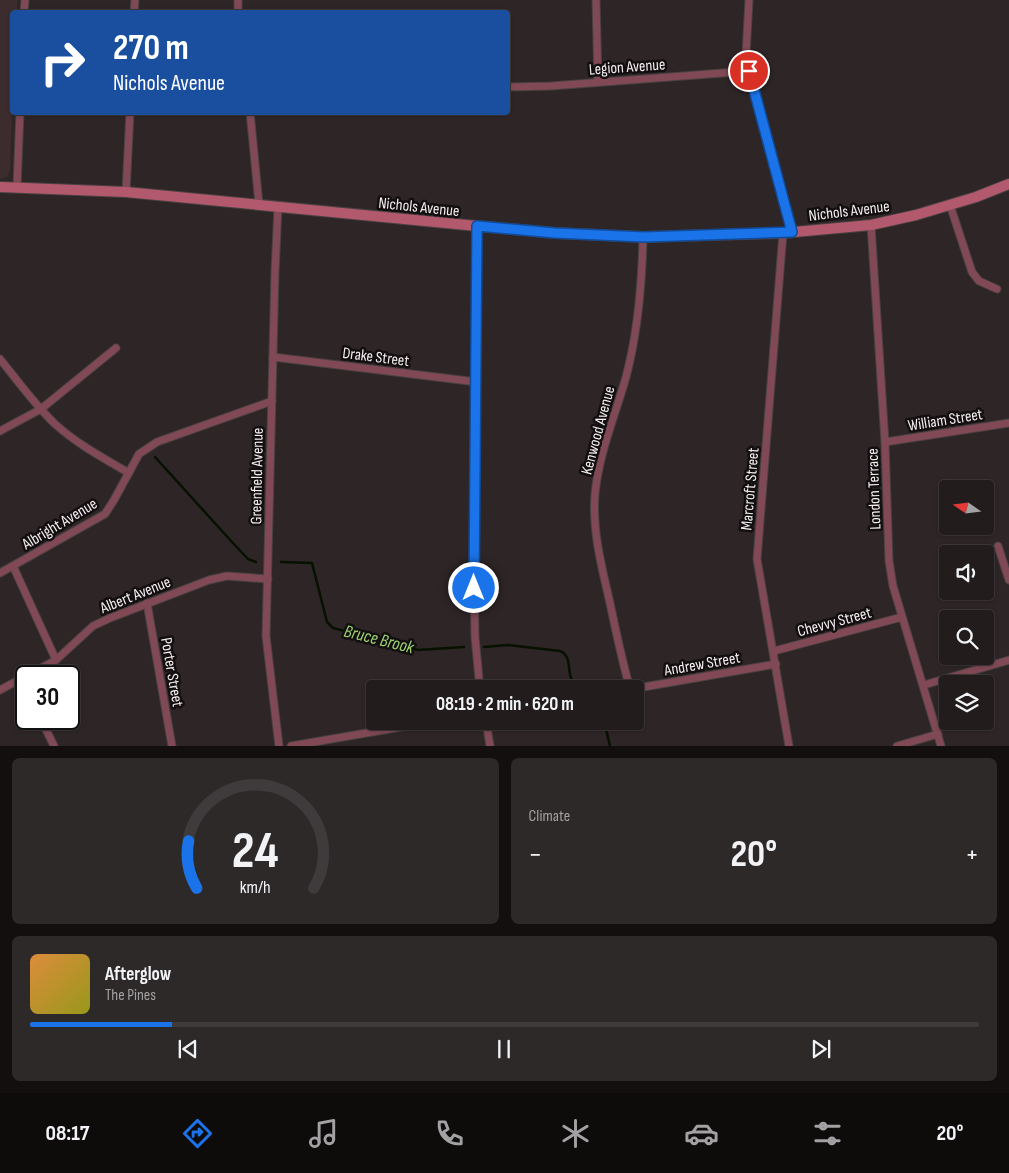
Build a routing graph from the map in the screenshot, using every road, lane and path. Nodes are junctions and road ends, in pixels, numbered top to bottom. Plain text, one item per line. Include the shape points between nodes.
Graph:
1 (596, 0) edge
2 (749, 0) edge
3 (749, 71) junction
4 (598, 82) junction
5 (510, 87) edge
6 (20, 115) edge
7 (130, 115) edge
8 (250, 115) edge
9 (1009, 184) edge
10 (0, 187) edge
11 (17, 187) junction
12 (126, 192) junction
13 (259, 204) junction
14 (950, 205) junction
15 (278, 207) junction
16 (871, 225) junction
17 (477, 226) junction
18 (787, 233) junction
19 (644, 237) junction
20 (997, 289) dead end
21 (116, 348) dead end
22 (273, 357) junction
23 (0, 359) edge
24 (477, 382) junction
25 (272, 401) junction
26 (40, 409) junction
27 (1009, 423) edge
28 (0, 430) edge
29 (885, 442) junction
30 (129, 473) junction
31 (998, 546) dead end
32 (13, 566) junction
33 (0, 573) edge
34 (268, 579) junction
35 (1009, 580) edge
36 (147, 603) junction
37 (902, 616) junction
38 (774, 651) junction
39 (56, 660) junction
40 (1009, 660) edge
41 (776, 664) junction
42 (46, 665) edge
43 (479, 680) edge
44 (629, 680) edge
45 (15, 681) edge
46 (924, 685) junction
47 (644, 687) edge
48 (0, 690) edge
49 (46, 730) edge
50 (384, 730) edge
51 (487, 730) edge
52 (938, 734) junction
53 (54, 746) edge
54 (172, 746) edge
55 (280, 746) edge
56 (291, 746) edge
57 (490, 746) edge
58 (789, 746) edge
59 (897, 746) edge
60 (942, 746) edge

1 - 4 street
2 - 3 street, Marcroft Street via 746,49
3 - 4 street, Legion Avenue
3 - 18 street, Marcroft Street
4 - 5 street, Legion Avenue
6 - 11 street
7 - 12 street
8 - 13 street
9 - 14 main road, Nichols Avenue
10 - 11 main road, Nichols Avenue
11 - 12 main road, Nichols Avenue
12 - 13 main road, Nichols Avenue
13 - 15 main road, Nichols Avenue
14 - 16 main road, Nichols Avenue
14 - 20 street via 972,272 979,281
15 - 17 main road, Nichols Avenue
15 - 22 street, Greenfield Avenue
16 - 18 main road, Nichols Avenue
16 - 29 street, London Terrace
17 - 19 main road, Nichols Avenue
17 - 24 street
18 - 19 main road, Nichols Avenue
18 - 38 street, Marcroft Street via 757,560
19 - 44 street, Kenwood Avenue via 636,330 626,377 606,436 594,511 602,570
21 - 26 street
22 - 24 street, Drake Street
22 - 25 street, Greenfield Avenue
23 - 26 street
24 - 43 street via 474,572
25 - 30 street, Albright Avenue via 157,442 139,454
25 - 34 street, Greenfield Avenue
26 - 28 street
26 - 30 street via 80,443
27 - 29 street, William Street
29 - 37 street, London Terrace via 889,561
30 - 32 street, Albright Avenue via 105,514
31 - 35 street
32 - 33 street, Albright Avenue
32 - 39 street
34 - 36 street, Albert Avenue via 227,576
34 - 55 street, Greenfield Avenue via 266,636
36 - 39 street, Albert Avenue via 93,626
36 - 54 street, Porter Street
37 - 38 street, Chevvy Street
37 - 46 street, London Terrace
38 - 41 street, Marcroft Street
39 - 42 street, Albert Avenue
40 - 46 street
41 - 47 street, Andrew Street
41 - 58 street, Marcroft Street
45 - 48 street, Albert Avenue
46 - 52 street, London Terrace
49 - 53 street
50 - 56 street
51 - 57 street
52 - 59 street
52 - 60 street, London Terrace

